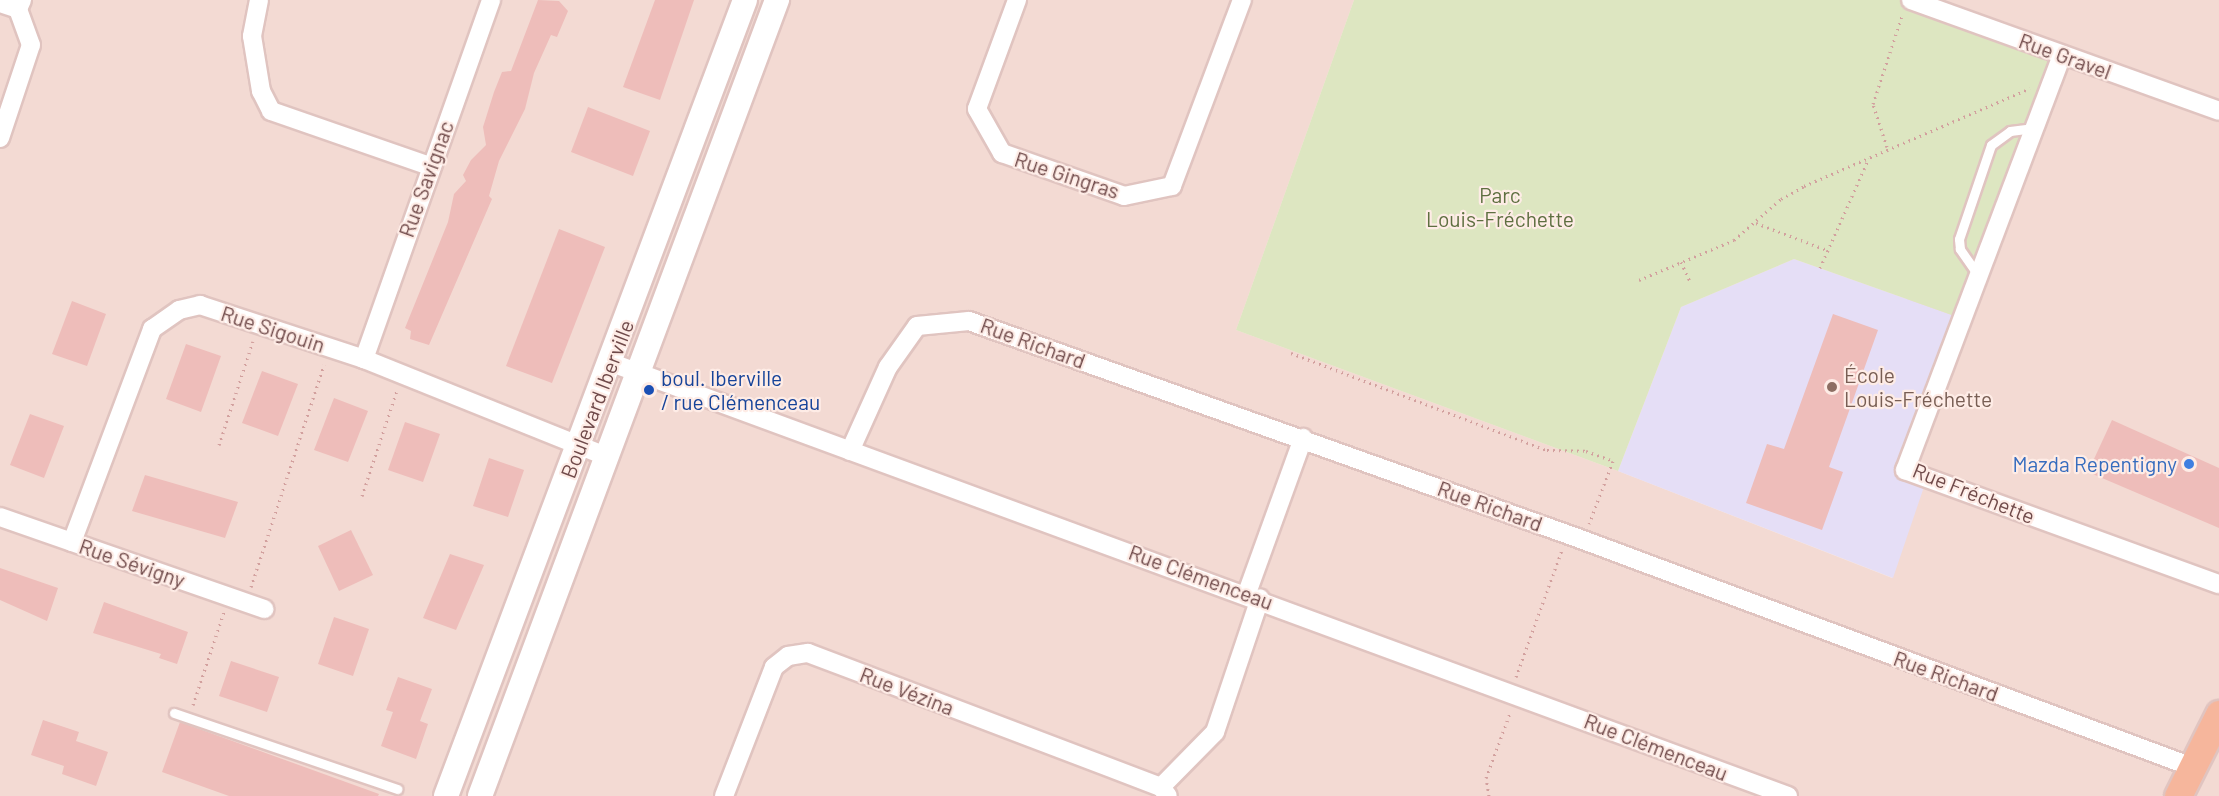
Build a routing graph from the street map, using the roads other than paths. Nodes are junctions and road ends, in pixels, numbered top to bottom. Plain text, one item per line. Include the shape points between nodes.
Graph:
1 (259, 0) edge
2 (492, 0) edge
3 (745, 0) edge
4 (777, 0) edge
5 (1017, 0) edge
6 (1242, 0) edge
7 (0, 3) edge
8 (20, 5) edge
9 (1907, 5) edge
10 (2062, 55) junction
11 (2219, 111) edge
12 (2034, 129) junction
13 (0, 138) edge
14 (430, 166) junction
15 (1978, 275) junction
16 (363, 359) junction
17 (612, 363) junction
18 (640, 375) junction
19 (1303, 438) junction
20 (579, 445) junction
21 (850, 451) junction
22 (608, 457) junction
23 (0, 517) edge
24 (72, 542) junction
25 (2219, 584) edge
26 (1254, 596) junction
27 (264, 609) dead end
28 (174, 713) dead end
29 (2219, 714) edge
30 (2192, 767) junction
31 (397, 789) dead end
32 (1164, 792) edge
33 (446, 796) edge
34 (480, 796) edge
35 (724, 796) edge
36 (1788, 796) edge
37 (2178, 796) edge

1 - 14 street via 252,36 261,91 271,111
2 - 14 street, Rue Savignac
3 - 17 street, Boulevard Iberville
4 - 18 street, Boulevard Iberville
5 - 6 street, Rue Gingras via 977,109 1002,153 1124,196 1172,186
7 - 8 street
8 - 13 street via 31,45
9 - 10 street, Rue Gravel
10 - 11 street, Rue Gravel
10 - 12 street, Rue Fréchette
12 - 15 street, Rue Fréchette
12 - 15 lane via 2010,131 1991,145 1959,239 1960,249
14 - 16 street, Rue Savignac
15 - 25 street, Rue Fréchette via 1905,470
16 - 20 street, Rue Sigouin
16 - 24 street, Rue Sigouin via 200,305 179,310 152,328
17 - 18 street, Rue Clémenceau
17 - 20 street, Boulevard Iberville
18 - 21 street, Rue Clémenceau
18 - 22 street, Boulevard Iberville
19 - 21 street, Rue Richard via 969,321 917,326 888,367
19 - 26 street
19 - 30 street, Rue Richard
20 - 22 street, Rue Sigouin
20 - 33 street, Boulevard Iberville
21 - 26 street, Rue Clémenceau
22 - 34 street, Boulevard Iberville
23 - 24 street, Rue Sévigny
24 - 27 street, Rue Sévigny
26 - 32 street via 1215,732
26 - 36 street, Rue Clémenceau
28 - 31 lane
29 - 30 main road
30 - 37 main road
32 - 35 street, Rue Vézina via 808,653 788,656 774,667

